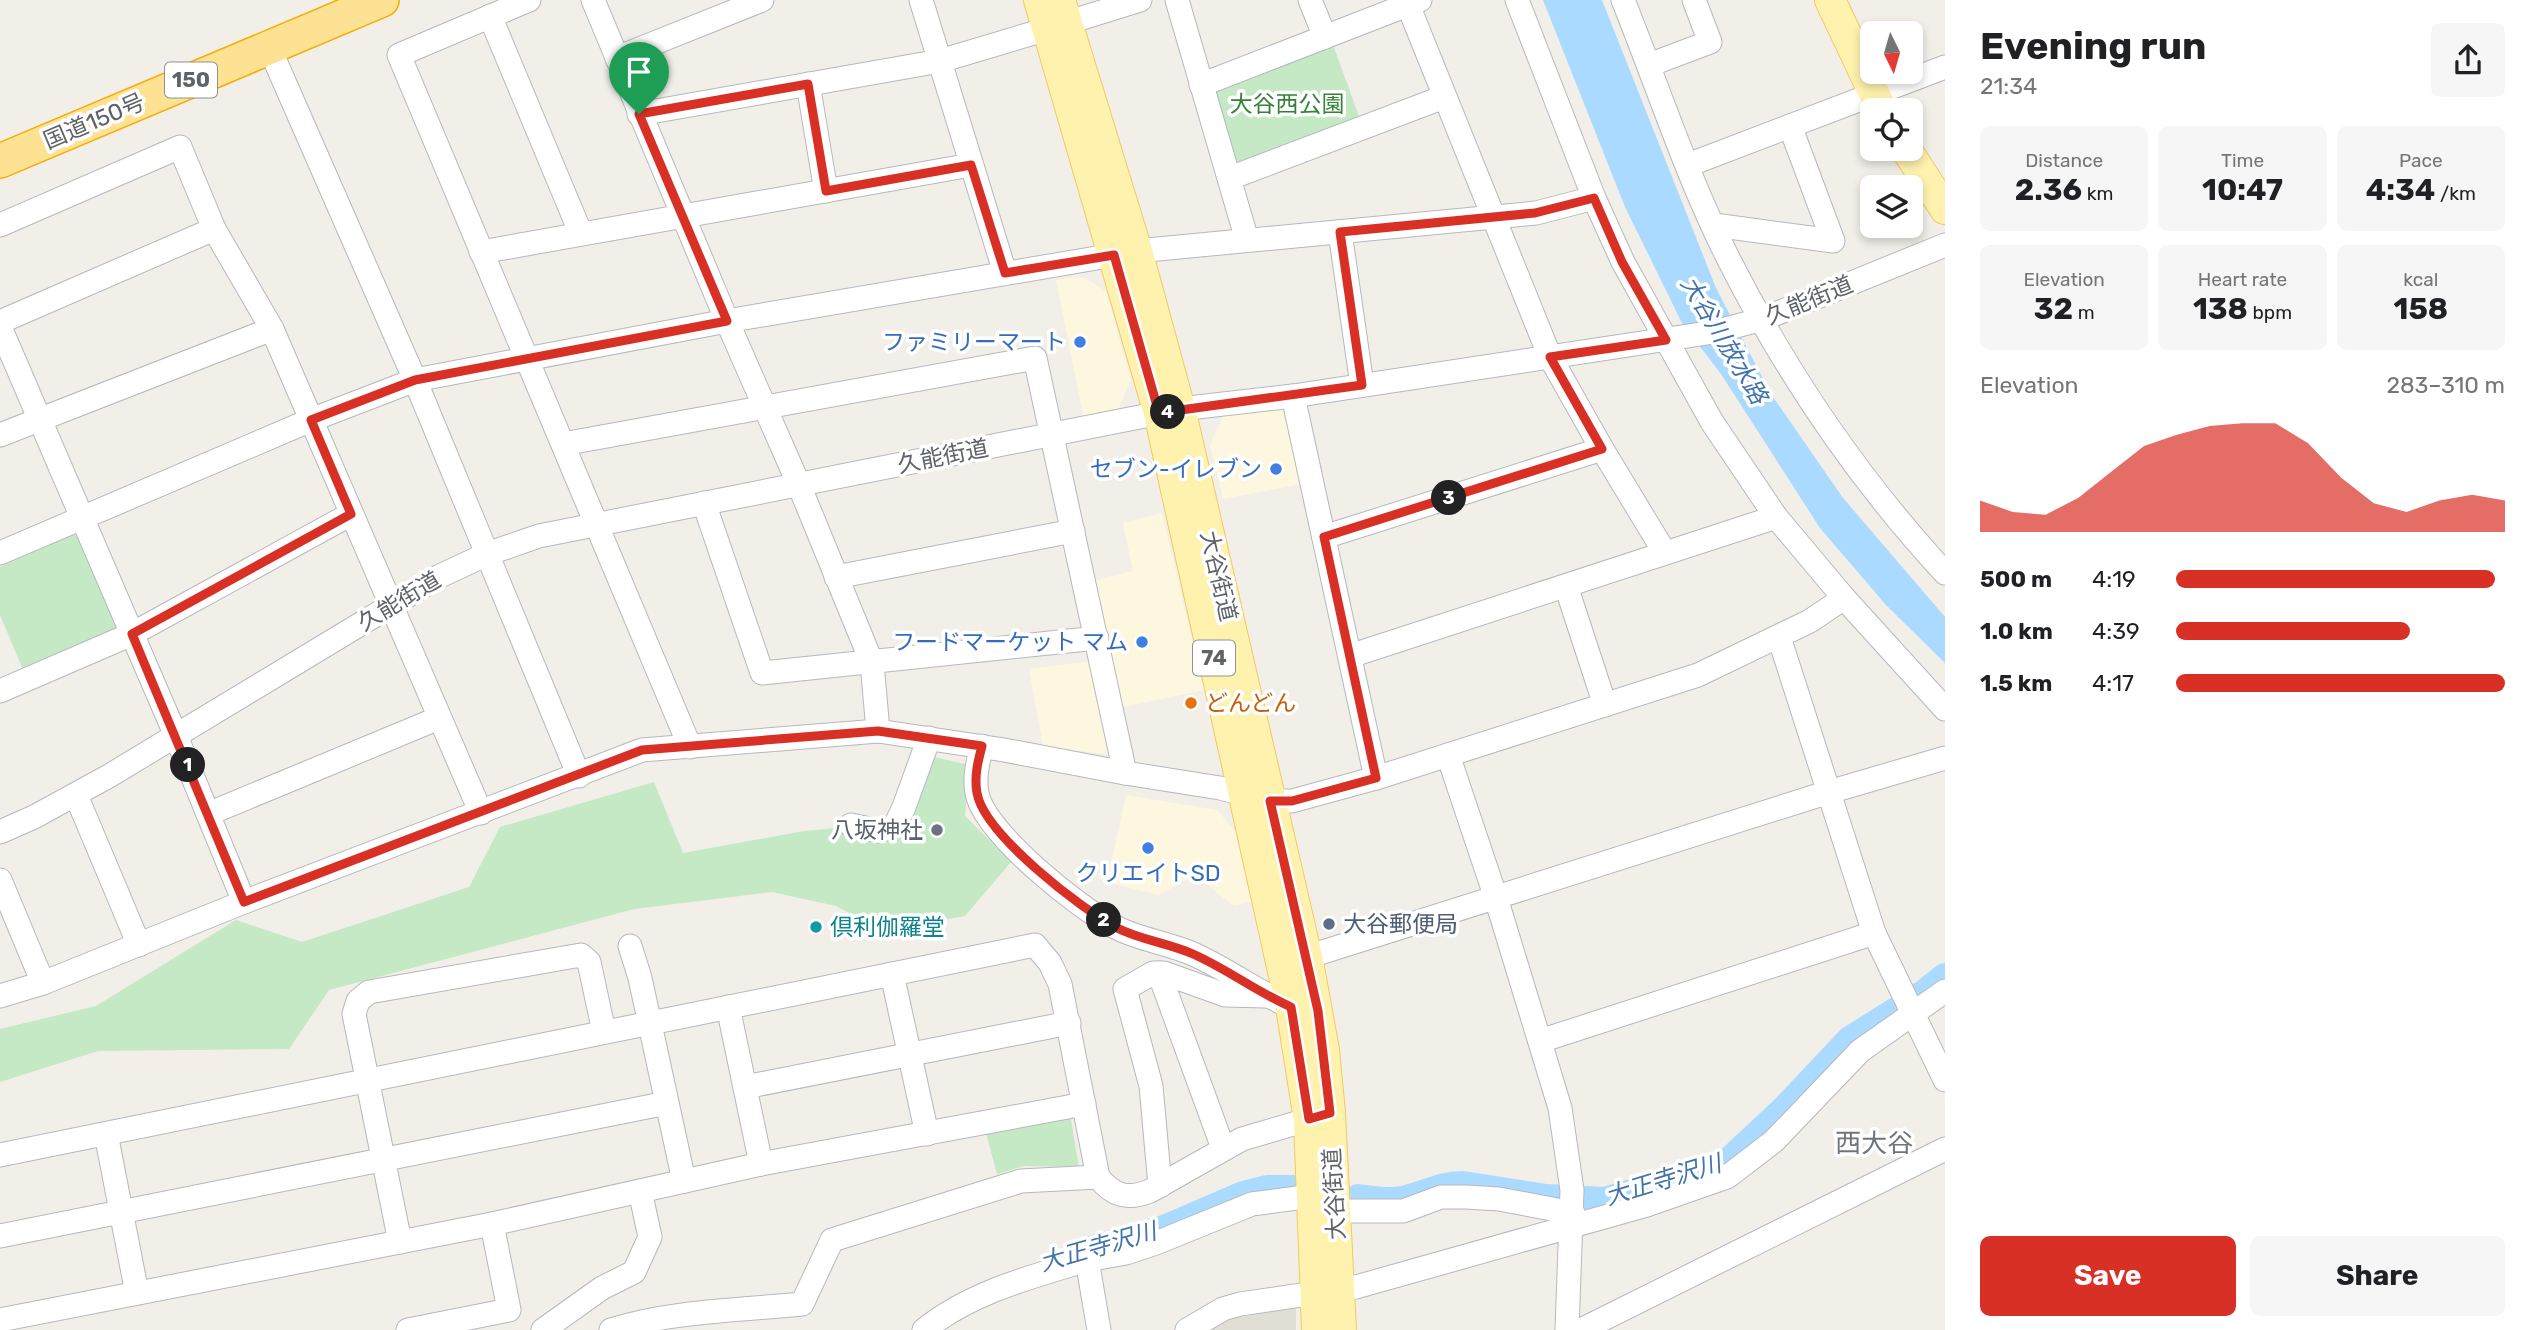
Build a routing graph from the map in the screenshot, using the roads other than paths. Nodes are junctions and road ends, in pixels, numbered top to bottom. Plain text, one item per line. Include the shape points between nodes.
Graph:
1 (336, 0) edge
2 (382, 0) edge
3 (529, 0) edge
4 (593, 0) edge
5 (762, 0) edge
6 (921, 0) edge
7 (1038, 0) edge
8 (1140, 0) edge
9 (1177, 0) edge
10 (1310, 0) edge
11 (1517, 0) edge
12 (1623, 0) edge
13 (1694, 0) edge
14 (1830, 0) edge
15 (1412, 2) edge
16 (491, 16) junction
17 (1058, 17) edge
18 (1325, 37) junction
19 (269, 47) junction
20 (617, 58) junction
21 (940, 61) junction
22 (1649, 65) junction
23 (1945, 67) edge
24 (808, 84) junction
25 (1201, 85) junction
26 (1444, 97) junction
27 (1876, 98) edge
28 (1886, 98) edge
29 (1860, 107) edge
30 (639, 114) junction
31 (1790, 126) junction
32 (0, 143) edge
33 (0, 161) edge
34 (1914, 161) edge
35 (971, 165) junction
36 (1688, 165) junction
37 (1230, 178) junction
38 (826, 191) junction
39 (1594, 198) junction
40 (1945, 209) edge
41 (682, 216) junction
42 (1493, 218) junction
43 (0, 225) edge
44 (1714, 225) junction
45 (214, 229) junction
46 (1340, 232) junction
47 (581, 234) junction
48 (1247, 240) junction
49 (1945, 245) edge
50 (481, 252) junction
51 (1126, 253) junction
52 (1005, 273) junction
53 (1763, 319) junction
54 (727, 321) junction
55 (0, 324) edge
56 (272, 329) junction
57 (1666, 340) junction
58 (1550, 357) junction
59 (525, 358) junction
60 (415, 380) junction
61 (1362, 385) junction
62 (1293, 396) junction
63 (765, 408) junction
64 (1170, 411) junction
65 (40, 419) junction
66 (311, 420) junction
67 (1053, 434) junction
68 (0, 435) edge
69 (563, 444) junction
70 (1602, 449) junction
71 (799, 485) junction
72 (704, 503) junction
73 (351, 514) junction
74 (82, 517) junction
75 (1776, 517) junction
76 (599, 525) junction
77 (1073, 531) junction
78 (1324, 537) junction
79 (0, 552) edge
80 (1665, 553) junction
81 (487, 554) junction
82 (1945, 573) edge
83 (836, 577) junction
84 (1566, 586) junction
85 (1844, 598) junction
86 (391, 606) junction
87 (132, 634) junction
88 (1779, 637) junction
89 (1097, 638) junction
90 (1350, 656) junction
91 (872, 663) junction
92 (0, 691) edge
93 (1605, 705) junction
94 (1945, 709) edge
95 (439, 718) junction
96 (878, 731) junction
97 (176, 736) junction
98 (929, 738) junction
99 (982, 746) junction
100 (690, 747) junction
101 (1448, 755) junction
102 (1945, 758) edge
103 (1125, 773) junction
104 (579, 776) junction
105 (1376, 778) junction
106 (1829, 792) junction
107 (76, 795) junction
108 (1258, 798) junction
109 (481, 813) junction
110 (208, 814) junction
111 (851, 825) dead end
112 (0, 832) edge
113 (0, 880) edge
114 (1496, 898) junction
115 (244, 902) junction
116 (1874, 933) junction
117 (139, 945) junction
118 (630, 946) dead end
119 (1307, 957) junction
120 (1159, 973) junction
121 (892, 974) junction
122 (43, 983) junction
123 (1945, 991) edge
124 (0, 996) edge
125 (1278, 1001) junction
126 (1910, 1006) junction
127 (729, 1007) junction
128 (1069, 1023) junction
129 (650, 1024) junction
130 (604, 1032) junction
131 (1540, 1041) junction
132 (909, 1054) junction
133 (1945, 1080) edge
134 (367, 1081) junction
135 (745, 1087) junction
136 (667, 1103) junction
137 (1084, 1104) junction
138 (1320, 1116) junction
139 (106, 1134) junction
140 (927, 1134) junction
141 (1945, 1149) edge
142 (1233, 1152) junction
143 (0, 1155) edge
144 (383, 1160) junction
145 (761, 1164) junction
146 (1098, 1177) junction
147 (684, 1181) junction
148 (1160, 1186) junction
149 (640, 1191) junction
150 (1323, 1203) junction
151 (1572, 1208) junction
152 (121, 1212) junction
153 (492, 1224) junction
154 (0, 1236) edge
155 (400, 1241) junction
156 (1087, 1260) junction
157 (1328, 1292) junction
158 (137, 1293) junction
159 (797, 1319) dead end
160 (0, 1320) edge
161 (408, 1330) edge
162 (543, 1330) edge
163 (611, 1330) edge
164 (697, 1330) edge
165 (924, 1330) edge
166 (1099, 1330) edge
167 (1187, 1330) edge
168 (1317, 1330) edge
169 (1341, 1330) edge
170 (1567, 1330) edge
171 (1581, 1330) edge

1 - 32 highway, 国道150号 / 150
2 - 19 highway, 国道150号 / 150
3 - 16 street
4 - 20 street
5 - 20 street
6 - 21 street
7 - 17 main road, 大谷街道 / 74
8 - 17 street
9 - 25 street
10 - 18 street
11 - 39 street
12 - 22 street
13 - 22 street via 1710,42
14 - 27 main road
15 - 18 street
15 - 26 street
16 - 47 street
16 - 50 street via 399,55
17 - 21 street
17 - 51 main road, 大谷街道 / 74
18 - 25 street
19 - 33 highway, 国道150号 / 150
19 - 60 street
20 - 30 street
21 - 24 street
21 - 35 street
22 - 36 street
23 - 28 street
24 - 30 street
24 - 38 street
25 - 37 street
26 - 37 street
26 - 42 street
29 - 31 street
30 - 41 street
31 - 36 street
31 - 44 street via 1833,241
34 - 40 main road
35 - 38 street
35 - 52 street
36 - 44 street
37 - 48 street
38 - 41 street
39 - 42 street
39 - 57 street via 1622,262
41 - 47 street
41 - 54 street
42 - 46 street
42 - 58 street
43 - 45 street via 180,148
44 - 53 street
45 - 55 street
45 - 56 street
46 - 48 street
46 - 61 street
47 - 50 street
48 - 51 street
49 - 53 street, 久能街道
50 - 59 street
51 - 52 street
51 - 64 main road, 大谷街道 / 74
52 - 54 street
53 - 57 street, 久能街道
53 - 82 street via 1830,428
54 - 59 street
54 - 63 street
55 - 65 street
56 - 65 street
56 - 66 street
57 - 58 street, 久能街道
57 - 75 street via 1712,422
58 - 61 street, 久能街道
58 - 70 street
59 - 60 street
59 - 69 street
60 - 66 street
60 - 81 street
61 - 62 street, 久能街道
62 - 64 street, 久能街道
62 - 78 street
63 - 67 street via 1035,358
63 - 69 street
63 - 71 street
64 - 67 street, 久能街道
64 - 108 main road, 大谷街道 / 74
65 - 68 street
65 - 74 street
66 - 73 street
66 - 74 street
67 - 71 street, 久能街道
67 - 77 street
69 - 76 street
70 - 78 street
70 - 80 street
71 - 72 street, 久能街道
71 - 83 street
72 - 76 street, 久能街道
72 - 91 street via 762,673
73 - 86 street
73 - 87 street
74 - 79 street
74 - 87 street
75 - 80 street
75 - 85 street
76 - 81 street, 久能街道 via 539,536
76 - 100 street
77 - 83 street
77 - 89 street
78 - 90 street
80 - 84 street
81 - 86 street, 久能街道
81 - 104 street
83 - 91 street
84 - 90 street
84 - 93 street
85 - 88 street
85 - 94 street
86 - 95 street
86 - 97 street, 久能街道
87 - 92 street
87 - 97 street
88 - 93 street via 1698,675
88 - 106 street
89 - 91 street
89 - 103 street
90 - 105 street
91 - 96 street
93 - 101 street
95 - 109 street
95 - 110 street
96 - 98 street
96 - 100 street
97 - 107 street, 久能街道
97 - 110 street
98 - 99 street
98 - 111 street via 895,826 879,831
99 - 103 street
99 - 125 street via 976,769 977,795 1004,840 1061,889 1116,927 1192,953
100 - 104 street via 642,750
101 - 105 street
101 - 114 street
102 - 106 street
103 - 108 street
104 - 109 street
105 - 108 street via 1292,801
106 - 114 street
106 - 116 street
107 - 112 street, 久能街道
107 - 117 street
108 - 119 main road, 大谷街道 / 74
108 - 125 main road, 大谷街道 / 74
109 - 115 street
110 - 115 street
113 - 122 street
114 - 119 street
114 - 131 street
115 - 117 street
116 - 126 street
116 - 131 street
117 - 122 street
118 - 129 street
119 - 138 main road, 大谷街道 / 74 via 1324,1050
120 - 125 street via 1225,995
120 - 142 street
120 - 148 street via 1125,989 1151,1086
121 - 127 street
121 - 128 street via 1035,945 1060,984
121 - 132 street
122 - 124 street
123 - 126 street
125 - 138 main road, 大谷街道 / 74
126 - 133 street
126 - 151 street via 1774,1141 1727,1177 1647,1205
127 - 129 street
127 - 135 street
128 - 132 street
128 - 137 street
129 - 130 street
129 - 136 street
130 - 134 street
130 - 134 street via 589,962 581,955 369,992 358,1001 354,1013
131 - 151 street via 1560,1108
132 - 135 street
132 - 140 street
134 - 139 street
134 - 144 street
135 - 145 street
136 - 144 street
136 - 147 street
137 - 140 street
137 - 146 street
138 - 142 street via 1242,1139
138 - 150 main road, 大谷街道 / 74
139 - 143 street
139 - 152 street
140 - 145 street
141 - 171 street
142 - 148 street
144 - 152 street
144 - 155 street
145 - 147 street
146 - 148 street via 1121,1196 1137,1196
146 - 163 street via 1021,1181 832,1240 802,1304
147 - 149 street
149 - 153 street
149 - 162 street via 650,1237 634,1272 602,1288
150 - 151 street via 1403,1211 1441,1198 1466,1197
150 - 156 street via 1252,1204 1156,1244
150 - 157 main road, 大谷街道 / 74
151 - 157 street
151 - 170 street
152 - 154 street
152 - 158 street
153 - 155 street
153 - 161 street via 509,1310
155 - 158 street
156 - 165 street via 1011,1282 943,1315
156 - 166 street
157 - 167 street via 1232,1306
157 - 168 main road, 大谷街道 / 74
157 - 169 main road, 大谷街道 / 74
158 - 160 street
159 - 164 street

